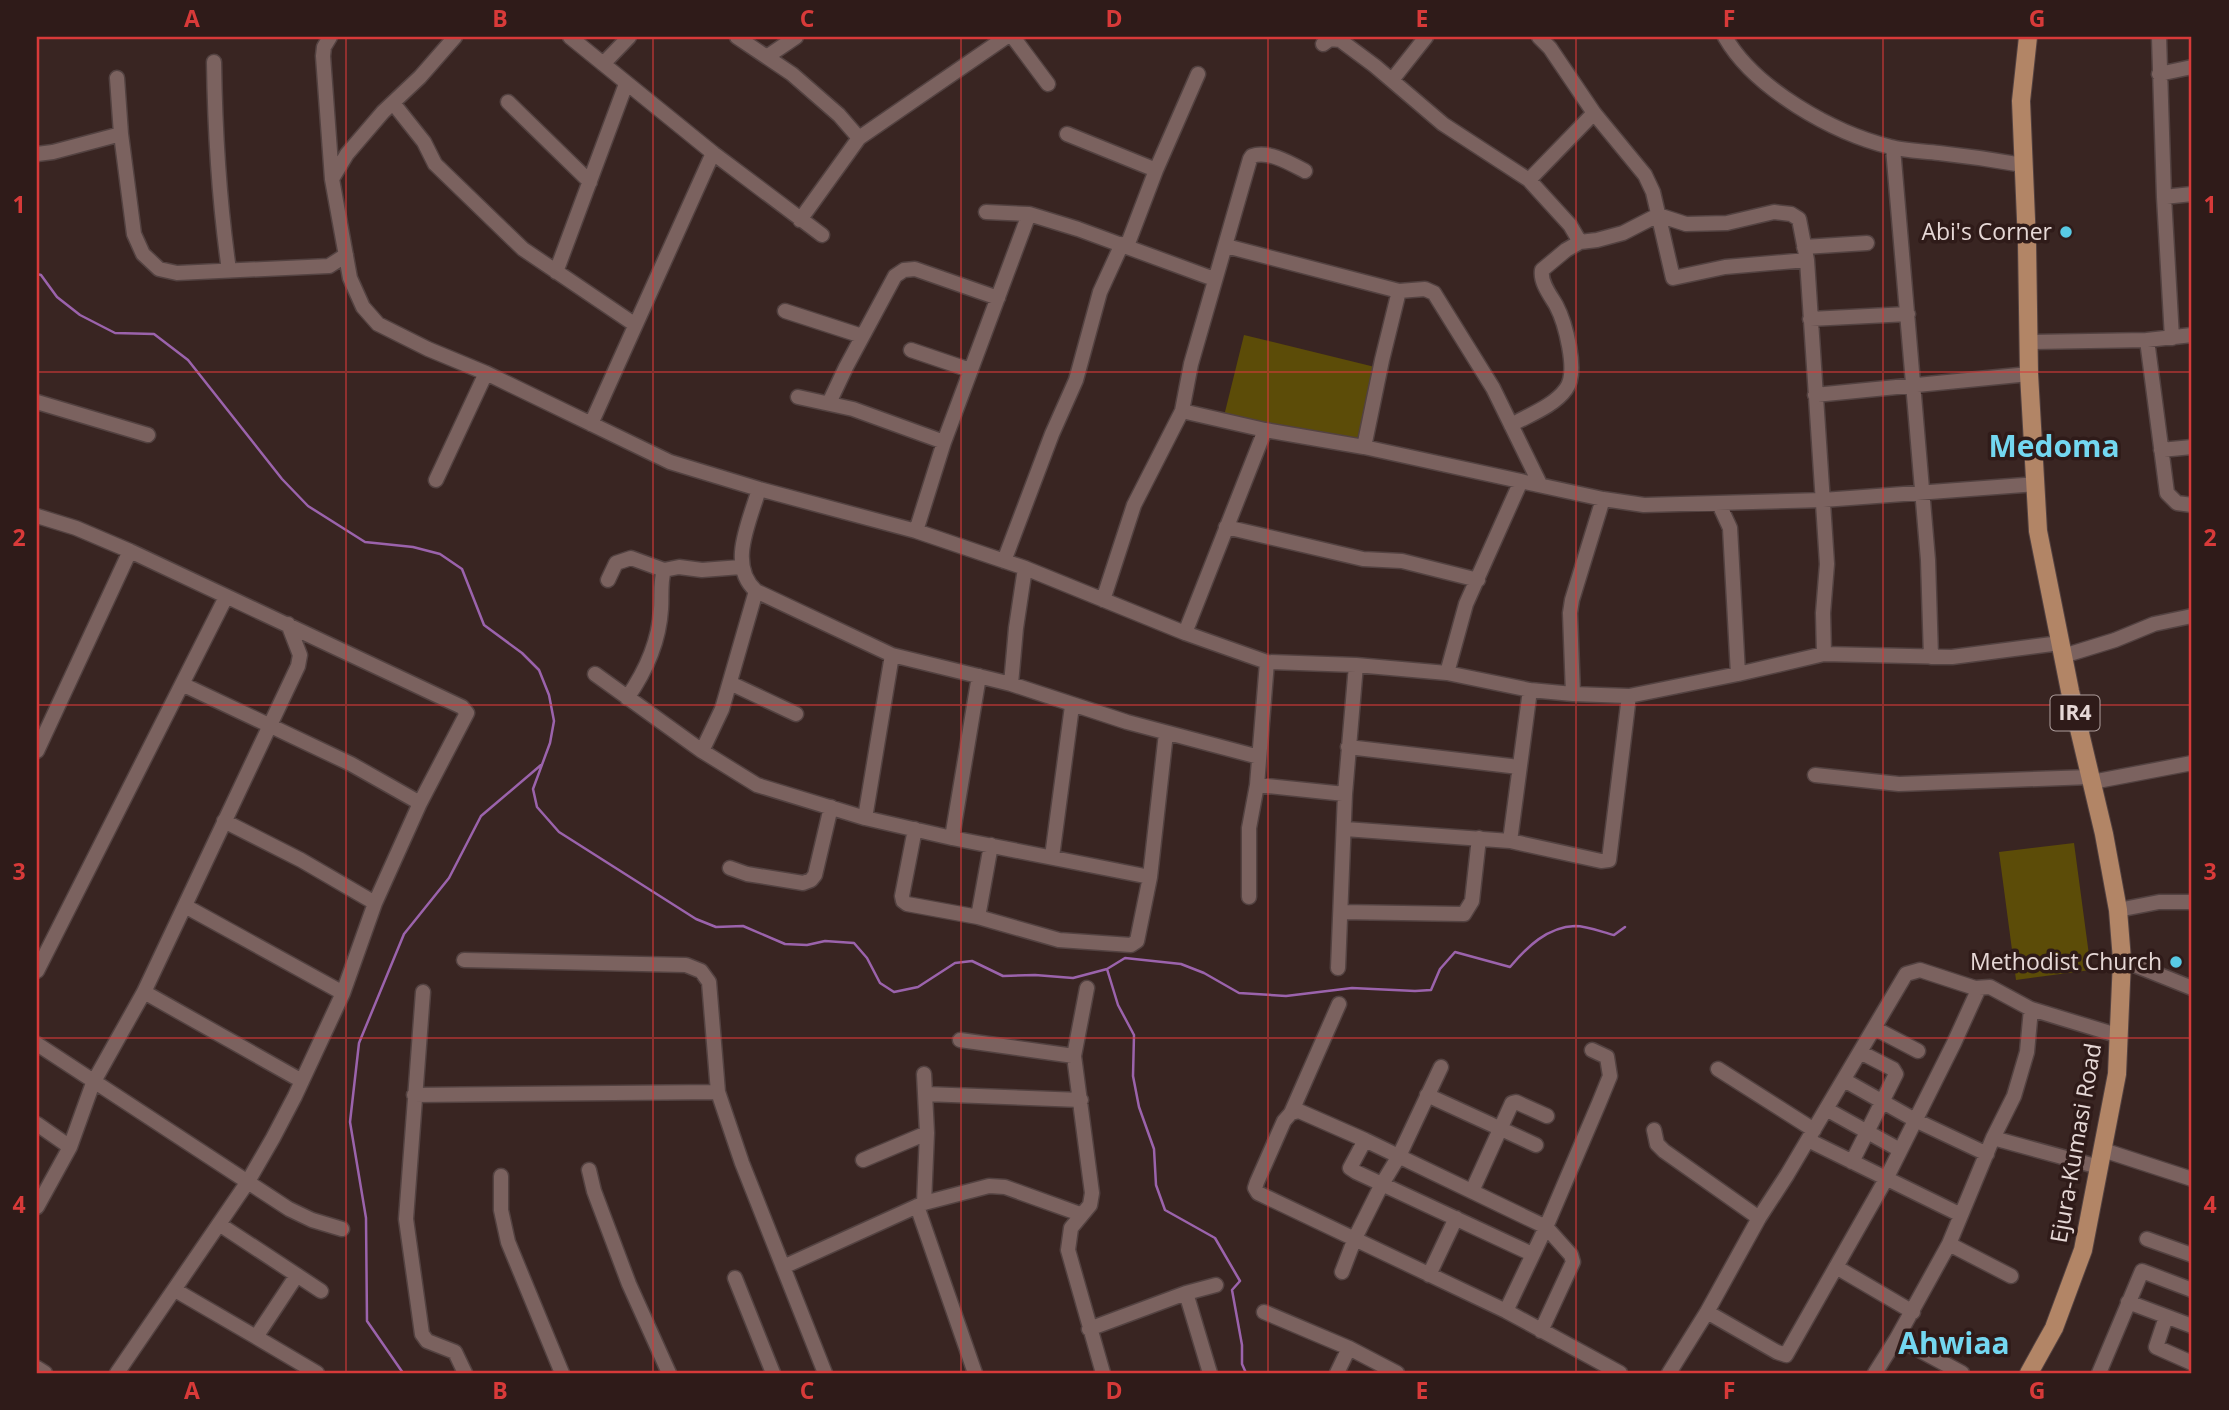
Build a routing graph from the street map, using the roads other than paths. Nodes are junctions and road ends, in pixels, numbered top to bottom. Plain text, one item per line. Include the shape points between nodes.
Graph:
1 (330, 37) edge
2 (455, 37) edge
3 (570, 37) edge
4 (629, 37) edge
5 (737, 37) edge
6 (796, 37) edge
7 (1006, 37) edge
8 (1013, 37) edge
9 (1426, 37) edge
10 (1539, 37) edge
11 (1725, 37) edge
12 (2028, 37) edge
13 (2159, 37) edge
14 (1550, 42) edge
15 (1323, 44) dead end
16 (768, 56) junction
17 (214, 62) dead end
18 (603, 64) junction
19 (2192, 68) edge
20 (1198, 74) dead end
21 (2159, 74) junction
22 (117, 78) dead end
23 (1392, 80) junction
24 (626, 84) junction
25 (1048, 84) dead end
26 (508, 102) dead end
27 (393, 103) junction
28 (1594, 113) junction
29 (121, 134) junction
30 (1067, 134) dead end
31 (859, 138) junction
32 (1893, 148) junction
33 (713, 153) junction
34 (37, 154) edge
35 (2023, 165) junction
36 (1156, 170) junction
37 (1305, 171) dead end
38 (332, 179) junction
39 (1529, 180) junction
40 (590, 182) junction
41 (2192, 194) edge
42 (2164, 197) junction
43 (986, 212) dead end
44 (1029, 214) junction
45 (1658, 215) junction
46 (800, 220) junction
47 (822, 235) dead end
48 (1580, 242) junction
49 (1867, 243) dead end
50 (1124, 245) junction
51 (1226, 246) junction
52 (1805, 253) junction
53 (346, 255) junction
54 (229, 270) junction
55 (556, 272) junction
56 (1214, 279) junction
57 (1399, 291) junction
58 (998, 298) junction
59 (785, 311) dead end
60 (1908, 314) junction
61 (1810, 319) junction
62 (634, 324) junction
63 (2192, 335) edge
64 (862, 336) junction
65 (2172, 338) junction
66 (2147, 340) junction
67 (2030, 342) junction
68 (911, 350) dead end
69 (970, 370) junction
70 (486, 373) junction
71 (2029, 373) junction
72 (1912, 384) junction
73 (1815, 395) junction
74 (798, 397) dead end
75 (37, 402) edge
76 (829, 403) junction
77 (1182, 411) junction
78 (591, 424) junction
79 (1511, 425) junction
80 (1265, 430) junction
81 (148, 435) dead end
82 (944, 442) junction
83 (1364, 447) junction
84 (2192, 447) edge
85 (2161, 450) junction
86 (436, 480) dead end
87 (1521, 481) junction
88 (1540, 484) junction
89 (2036, 484) junction
90 (759, 489) junction
91 (1922, 493) junction
92 (1603, 499) junction
93 (1823, 500) junction
94 (1746, 502) junction
95 (1719, 504) junction
96 (2192, 505) edge
97 (37, 516) edge
98 (1226, 527) junction
99 (1730, 528) junction
100 (916, 531) junction
101 (130, 551) junction
102 (1004, 561) junction
103 (741, 567) junction
104 (1025, 568) junction
105 (664, 570) junction
106 (608, 580) dead end
107 (1478, 580) junction
108 (756, 592) junction
109 (226, 597) junction
110 (1103, 600) junction
111 (2192, 616) edge
112 (288, 624) junction
113 (1185, 633) junction
114 (2061, 650) junction
115 (1824, 654) junction
116 (892, 655) junction
117 (1931, 657) junction
118 (1267, 662) junction
119 (1356, 665) junction
120 (1447, 673) junction
121 (595, 674) dead end
122 (1738, 674) junction
123 (979, 676) junction
124 (730, 683) junction
125 (1011, 684) junction
126 (184, 685) junction
127 (1530, 690) junction
128 (1573, 694) junction
129 (1629, 696) junction
130 (627, 698) junction
131 (1072, 706) junction
132 (796, 714) dead end
133 (269, 725) junction
134 (1166, 733) junction
135 (1348, 747) junction
136 (37, 751) edge
137 (702, 751) junction
138 (1259, 757) junction
139 (2192, 763) edge
140 (1519, 767) junction
141 (1815, 775) dead end
142 (2091, 780) junction
143 (1257, 785) junction
144 (1345, 794) junction
145 (420, 803) junction
146 (831, 807) junction
147 (865, 818) junction
148 (224, 821) junction
149 (915, 829) junction
150 (1345, 829) junction
151 (952, 838) junction
152 (1479, 838) junction
153 (1510, 841) junction
154 (991, 845) junction
155 (1052, 857) junction
156 (730, 868) dead end
157 (1150, 877) junction
158 (1249, 897) dead end
159 (2192, 902) edge
160 (375, 903) junction
161 (185, 906) junction
162 (2118, 910) junction
163 (1340, 912) junction
164 (978, 917) junction
165 (464, 960) dead end
166 (2122, 960) junction
167 (1338, 968) dead end
168 (37, 971) edge
169 (1087, 988) dead end
170 (1979, 988) junction
171 (2192, 988) edge
172 (144, 992) junction
173 (423, 992) dead end
174 (342, 993) junction
175 (1339, 1004) dead end
176 (2031, 1009) junction
177 (1874, 1028) junction
178 (2120, 1036) junction
179 (960, 1040) dead end
180 (37, 1044) edge
181 (1592, 1049) dead end
182 (1918, 1051) dead end
183 (1860, 1052) junction
184 (1074, 1056) junction
185 (1441, 1067) dead end
186 (1718, 1069) dead end
187 (924, 1074) dead end
188 (1844, 1080) junction
189 (302, 1081) junction
190 (93, 1083) junction
191 (718, 1092) junction
192 (925, 1094) junction
193 (414, 1095) junction
194 (1427, 1095) junction
195 (1081, 1100) junction
196 (1882, 1103) junction
197 (1826, 1109) junction
198 (1291, 1113) junction
199 (1547, 1116) dead end
200 (1915, 1121) junction
201 (37, 1124) edge
202 (1500, 1129) junction
203 (1654, 1130) dead end
204 (1868, 1132) junction
205 (927, 1133) junction
206 (1811, 1135) junction
207 (1993, 1139) junction
208 (1364, 1140) junction
209 (1536, 1145) dead end
210 (71, 1147) junction
211 (1900, 1150) junction
212 (1987, 1154) junction
213 (1399, 1156) junction
214 (2101, 1158) junction
215 (863, 1160) dead end
216 (1852, 1163) junction
217 (589, 1170) dead end
218 (501, 1176) dead end
219 (1886, 1179) junction
220 (2192, 1179) edge
221 (247, 1183) junction
222 (1382, 1184) junction
223 (1472, 1191) junction
224 (921, 1204) junction
225 (37, 1207) edge
226 (1080, 1214) junction
227 (1961, 1215) junction
228 (1456, 1218) junction
229 (1759, 1218) junction
230 (219, 1224) junction
231 (1546, 1227) junction
232 (342, 1229) dead end
233 (1355, 1238) junction
234 (2147, 1239) dead end
235 (1950, 1244) junction
236 (1532, 1254) junction
237 (2192, 1255) edge
238 (783, 1267) junction
239 (1836, 1267) junction
240 (1342, 1272) dead end
241 (298, 1275) junction
242 (1429, 1275) junction
243 (2011, 1276) dead end
244 (735, 1278) dead end
245 (1216, 1285) dead end
246 (175, 1290) junction
247 (2192, 1290) edge
248 (321, 1291) dead end
249 (1186, 1293) junction
250 (2129, 1302) junction
251 (1506, 1311) junction
252 (1707, 1311) junction
253 (1264, 1312) dead end
254 (1913, 1312) junction
255 (2166, 1317) junction
256 (2192, 1326) edge
257 (1089, 1329) junction
258 (1541, 1331) junction
259 (256, 1337) junction
260 (1897, 1338) junction
261 (1349, 1348) junction
262 (2192, 1361) edge
263 (37, 1368) edge
264 (45, 1373) edge
265 (117, 1373) edge
266 (317, 1373) edge
267 (465, 1373) edge
268 (562, 1373) edge
269 (669, 1373) edge
270 (773, 1373) edge
271 (825, 1373) edge
272 (975, 1373) edge
273 (1103, 1373) edge
274 (1210, 1373) edge
275 (1337, 1373) edge
276 (1398, 1373) edge
277 (1620, 1373) edge
278 (1669, 1373) edge
279 (1875, 1373) edge
280 (1962, 1373) edge
281 (2029, 1373) edge
282 (2099, 1373) edge

1 - 38 street via 323,56
2 - 27 street
3 - 18 street
4 - 18 street
5 - 16 street
6 - 16 street
7 - 31 street
8 - 25 street
9 - 23 street
10 - 14 street
11 - 32 street via 1752,71 1788,99 1848,132
12 - 35 main road, Ejura-Kumasi Road / IR4 via 2021,101
13 - 21 street
14 - 28 street
15 - 23 street via 1340,40
16 - 31 street via 817,95
17 - 54 street via 216,146
18 - 24 street
19 - 21 street
20 - 36 street
21 - 42 street
22 - 29 street
23 - 39 street via 1443,124
24 - 33 street
24 - 40 street
26 - 40 street
27 - 38 street via 347,154
27 - 55 street via 435,164 523,249
28 - 39 street
28 - 45 street via 1645,175
29 - 34 street
29 - 54 street via 134,234 143,254 159,269 177,273
30 - 36 street
31 - 46 street
32 - 35 street
32 - 60 street
33 - 46 street
33 - 62 street
35 - 67 main road, Ejura-Kumasi Road / IR4
36 - 50 street
37 - 51 street via 1283,160 1252,156
38 - 53 street
39 - 48 street
40 - 55 street
41 - 42 street
42 - 65 street
43 - 44 street
44 - 50 street
44 - 58 street
45 - 48 street via 1623,233
45 - 52 street via 1686,225 1727,223 1774,212 1791,214 1799,219
45 - 52 street via 1674,278
46 - 47 street
48 - 79 street via 1545,267 1541,275 1563,320 1571,381 1549,404
49 - 52 street
50 - 56 street
50 - 102 street via 1100,292 1076,380
51 - 56 street
51 - 57 street
52 - 61 street
53 - 54 street via 329,266
53 - 70 street via 363,307 378,324
55 - 62 street
56 - 77 street
57 - 79 street via 1434,293
57 - 83 street
58 - 64 street via 915,269 904,270 895,276
58 - 69 street
59 - 64 street
60 - 61 street
60 - 72 street
61 - 73 street
62 - 78 street
63 - 65 street
64 - 76 street
65 - 66 street
66 - 67 street
66 - 85 street
67 - 71 main road, Ejura-Kumasi Road / IR4
68 - 69 street
69 - 82 street
70 - 78 street
70 - 86 street
71 - 72 street
71 - 89 main road, Ejura-Kumasi Road / IR4
72 - 73 street
72 - 91 street
73 - 93 street
74 - 76 street
75 - 81 street
76 - 82 street
77 - 80 street
77 - 110 street via 1134,505
78 - 90 street via 670,462
79 - 88 street
80 - 83 street
80 - 98 street
82 - 100 street
83 - 87 street
84 - 85 street
85 - 96 street via 2167,493 2177,503
87 - 88 street
87 - 107 street
88 - 92 street
89 - 91 street
89 - 114 main road, Ejura-Kumasi Road / IR4 via 2038,531
90 - 100 street
90 - 103 street
91 - 93 street
91 - 117 street
92 - 95 street via 1644,505
92 - 128 street via 1570,613
93 - 94 street
93 - 115 street via 1828,572
94 - 95 street
94 - 99 street
95 - 99 street
97 - 101 street
98 - 107 street
98 - 113 street
99 - 122 street
100 - 102 street
101 - 109 street
101 - 136 street
102 - 104 street
103 - 105 street
103 - 108 street via 747,584
104 - 110 street
104 - 125 street
105 - 106 street via 631,558 616,563
105 - 130 street via 653,653
107 - 120 street via 1466,604
108 - 116 street
108 - 124 street
109 - 112 street
109 - 126 street
110 - 113 street
111 - 114 street via 2154,624 2115,640
112 - 133 street via 300,655 298,666
112 - 145 street via 467,713
113 - 118 street
114 - 117 street
114 - 142 main road, Ejura-Kumasi Road / IR4
115 - 117 street
115 - 122 street
116 - 123 street
116 - 147 street
118 - 119 street
118 - 138 street
119 - 120 street
119 - 135 street
120 - 127 street
121 - 130 street
122 - 129 street
123 - 125 street
123 - 151 street
124 - 132 street
124 - 137 street
125 - 131 street
126 - 133 street
126 - 168 street
127 - 128 street
127 - 140 street
128 - 129 street
129 - 153 street via 1609,860
130 - 137 street
131 - 134 street
131 - 155 street
133 - 145 street
133 - 148 street
134 - 138 street
134 - 157 street
135 - 140 street
135 - 144 street
137 - 146 street via 757,785
138 - 143 street
139 - 142 street
140 - 153 street
141 - 142 street via 1899,784
142 - 162 main road, Ejura-Kumasi Road / IR4
143 - 144 street
143 - 158 street via 1249,828
144 - 150 street
145 - 160 street
146 - 147 street
146 - 156 street via 811,880 803,883
147 - 149 street
148 - 160 street
148 - 161 street
149 - 151 street
149 - 164 street via 902,901
150 - 152 street
150 - 163 street
151 - 154 street
152 - 153 street
152 - 163 street via 1472,901 1464,914
154 - 155 street
154 - 164 street
155 - 157 street
157 - 164 street via 1137,941 1131,945 1059,940
159 - 162 street
160 - 174 street
161 - 172 street
161 - 174 street
162 - 166 main road, Ejura-Kumasi Road / IR4
163 - 167 street
165 - 191 street via 686,965 701,971 709,982
166 - 171 street
166 - 178 main road, Ejura-Kumasi Road / IR4
169 - 184 street
170 - 176 street via 1990,987
170 - 177 street via 1913,971 1906,974
170 - 200 street
172 - 189 street
172 - 190 street
173 - 193 street
174 - 189 street
175 - 198 street
176 - 178 street
176 - 207 street via 2027,1052 2014,1096
177 - 182 street
177 - 183 street
178 - 214 main road, Ejura-Kumasi Road / IR4 via 2118,1073
179 - 184 street
180 - 190 street
181 - 231 street via 1607,1057 1610,1076
183 - 188 street
183 - 196 street via 1895,1071
184 - 195 street
185 - 194 street
186 - 206 street
187 - 192 street
188 - 196 street
188 - 197 street
189 - 221 street
190 - 210 street
190 - 221 street
191 - 193 street
191 - 238 street
192 - 195 street
192 - 205 street
193 - 267 street via 406,1219 418,1322 427,1341 456,1352
194 - 202 street
194 - 213 street
195 - 226 street via 1091,1193 1090,1205
196 - 200 street
196 - 204 street
197 - 204 street
197 - 206 street
198 - 208 street via 1299,1111
198 - 233 street via 1255,1188
199 - 202 street via 1514,1102
200 - 211 street
200 - 212 street
201 - 210 street
202 - 209 street
202 - 223 street
203 - 229 street via 1664,1151
204 - 211 street
204 - 216 street
205 - 215 street
205 - 224 street
206 - 216 street
206 - 229 street
207 - 212 street
207 - 214 street
208 - 213 street
208 - 222 street via 1350,1168
210 - 225 street
211 - 219 street
212 - 227 street
213 - 222 street
213 - 223 street
214 - 220 street
214 - 281 main road, Ejura-Kumasi Road / IR4 via 2083,1250 2054,1328
216 - 219 street
217 - 269 street via 629,1284
218 - 268 street via 501,1210 508,1242
219 - 227 street
219 - 239 street
221 - 230 street
221 - 232 street via 289,1209
222 - 228 street
222 - 233 street
223 - 231 street
224 - 226 street via 989,1186 1005,1187
224 - 238 street
224 - 272 street
226 - 257 street via 1071,1228 1068,1250
227 - 235 street
228 - 236 street
228 - 242 street
229 - 252 street
230 - 241 street
230 - 246 street
231 - 236 street
231 - 258 street via 1573,1262
233 - 240 street
233 - 242 street
234 - 237 street
235 - 243 street
235 - 254 street
236 - 251 street
238 - 271 street
239 - 252 street via 1785,1356
239 - 254 street
241 - 248 street
241 - 259 street
242 - 251 street
244 - 270 street
245 - 249 street
246 - 259 street
246 - 265 street
247 - 250 street via 2142,1272
249 - 257 street
249 - 274 street
250 - 255 street
250 - 282 street
251 - 258 street
252 - 278 street
253 - 261 street
254 - 260 street
255 - 256 street
255 - 262 street via 2156,1347
257 - 273 street
258 - 277 street
259 - 266 street
260 - 279 street
260 - 280 street
261 - 275 street
261 - 276 street
263 - 264 street

